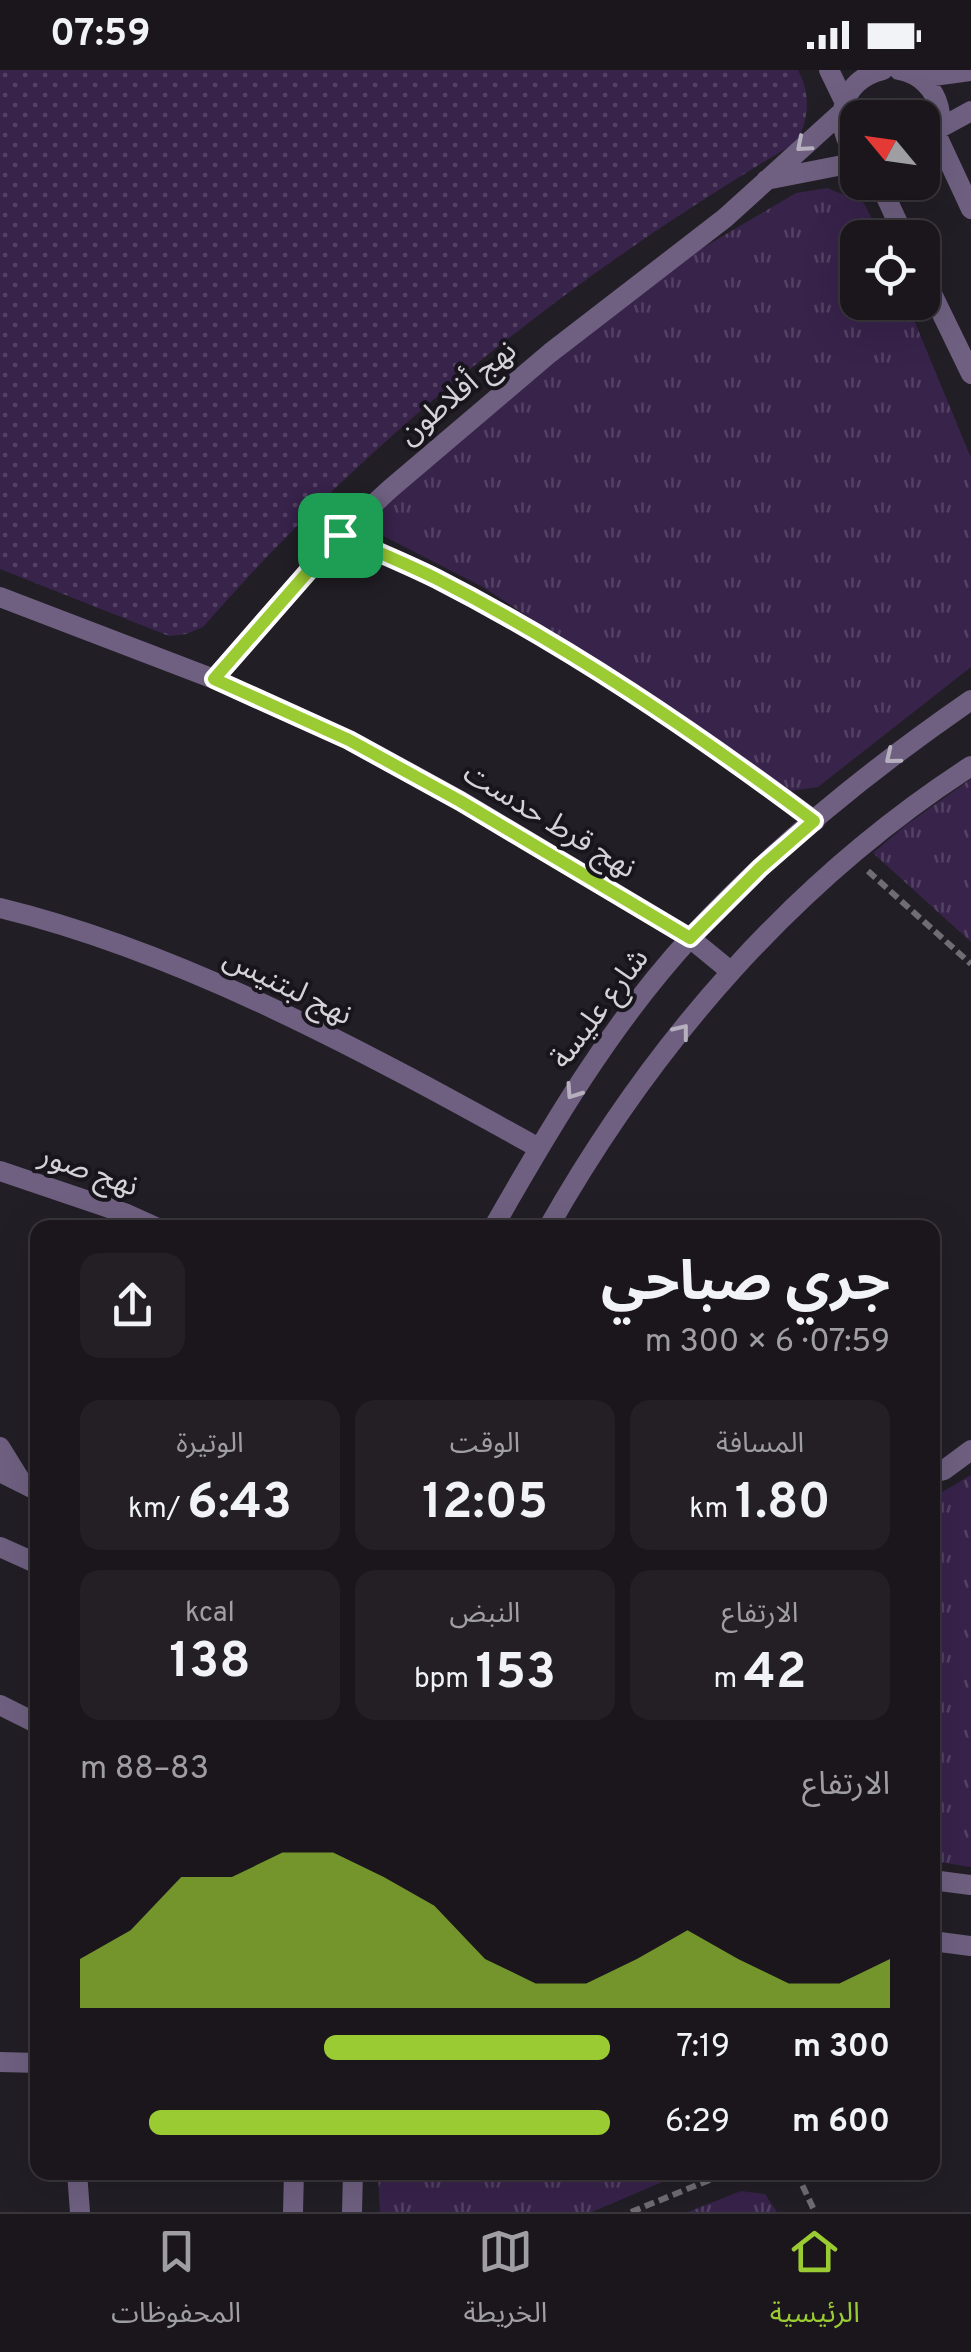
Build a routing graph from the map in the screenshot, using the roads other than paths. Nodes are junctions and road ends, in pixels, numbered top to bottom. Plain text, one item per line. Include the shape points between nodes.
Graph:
1 (829, 70) edge
2 (883, 70) edge
3 (971, 71) edge
4 (909, 72) edge
5 (841, 100) edge
6 (846, 100) edge
7 (937, 100) edge
8 (840, 109) edge
9 (971, 111) edge
10 (940, 132) edge
11 (940, 135) edge
12 (840, 164) edge
13 (766, 180) junction
14 (971, 208) edge
15 (940, 310) edge
16 (971, 374) edge
17 (340, 535) junction
18 (0, 597) edge
19 (214, 679) junction
20 (971, 700) edge
21 (971, 766) edge
22 (814, 821) junction
23 (0, 908) edge
24 (690, 938) junction
25 (729, 970) junction
26 (537, 1148) junction
27 (0, 1171) edge
28 (136, 1220) edge
29 (497, 1220) edge
30 (553, 1220) edge
31 (0, 1446) edge
32 (971, 1450) edge
33 (940, 1471) edge
34 (0, 1472) edge
35 (29, 1486) edge
36 (0, 1547) edge
37 (30, 1560) edge
38 (0, 1705) edge
39 (30, 1720) edge
40 (940, 1881) edge
41 (971, 1885) edge
42 (940, 1942) edge
43 (971, 1946) edge
44 (1, 2058) edge
45 (30, 2063) edge
46 (78, 2180) edge
47 (294, 2180) edge
48 (353, 2180) edge
49 (80, 2212) edge
50 (293, 2212) edge
51 (352, 2212) edge

1 - 5 street
2 - 6 street, نهج أفلاطون via 854,84
3 - 4 street
4 - 7 street
8 -> 13 street, نهج أفلاطون
9 - 10 street
11 - 14 street
12 - 13 street
13 - 17 street, نهج أفلاطون via 474,415
15 - 16 street
17 - 19 street, نهج أفلاطون
17 - 22 street via 436,579 583,662
18 - 19 street, نهج قرط حدست
19 - 24 street, نهج قرط حدست via 445,792
20 -> 22 street, شارع عليسة
21 - 25 street via 851,855
22 - 24 street, شارع عليسة
23 - 26 street, نهج لبتنيس via 133,948 232,990
24 - 25 street, نهج قرط حدست
24 -> 26 street, شارع عليسة via 618,1028
30 -> 25 street via 629,1103
26 - 29 street, شارع عليسة
27 - 28 street, نهج صور
31 - 35 street
32 - 33 street
34 - 35 street
36 - 37 street
38 - 39 street
40 - 41 street
42 - 43 street
44 - 45 street
46 - 49 street
47 - 50 street
48 - 51 street

